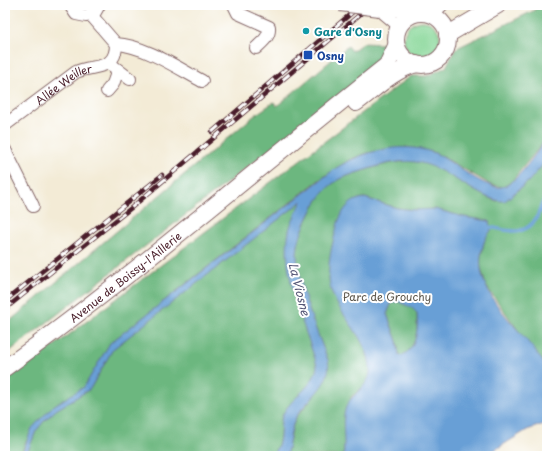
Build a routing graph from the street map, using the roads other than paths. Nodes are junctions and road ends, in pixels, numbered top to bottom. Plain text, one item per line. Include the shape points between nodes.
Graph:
1 (70, 5) edge
2 (99, 5) edge
3 (234, 5) edge
4 (340, 5) edge
5 (498, 5) edge
6 (380, 10) junction
7 (430, 11) edge
8 (91, 15) junction
9 (399, 26) junction
10 (448, 35) junction
11 (116, 44) junction
12 (396, 46) junction
13 (256, 48) dead end
14 (416, 64) junction
15 (114, 67) junction
16 (130, 79) dead end
17 (202, 81) dead end
18 (107, 91) dead end
19 (5, 125) edge
20 (5, 150) edge
21 (244, 182) junction
22 (33, 206) dead end
23 (5, 368) edge

1 - 8 street via 76,14
2 - 8 street
3 - 13 street via 238,13 269,27 267,37
4 - 6 street, bridge
5 - 10 main road
6 - 7 street
6 - 9 street
7 - 9 main road via 407,17
7 - 10 main road via 442,23
8 - 11 street
9 - 12 main road via 396,32
10 - 14 main road via 448,42 442,55 430,64
11 - 15 street, Allée Weiller
11 - 17 street via 130,46
12 - 14 main road via 403,58
12 - 21 main road via 387,65 275,154
14 - 21 main road via 396,74
15 - 16 street
15 - 18 street via 113,84
15 - 19 street, Allée Weiller via 83,69 76,72
20 - 22 street
21 - 23 main road, Avenue de Boissy-l'Aillerie

